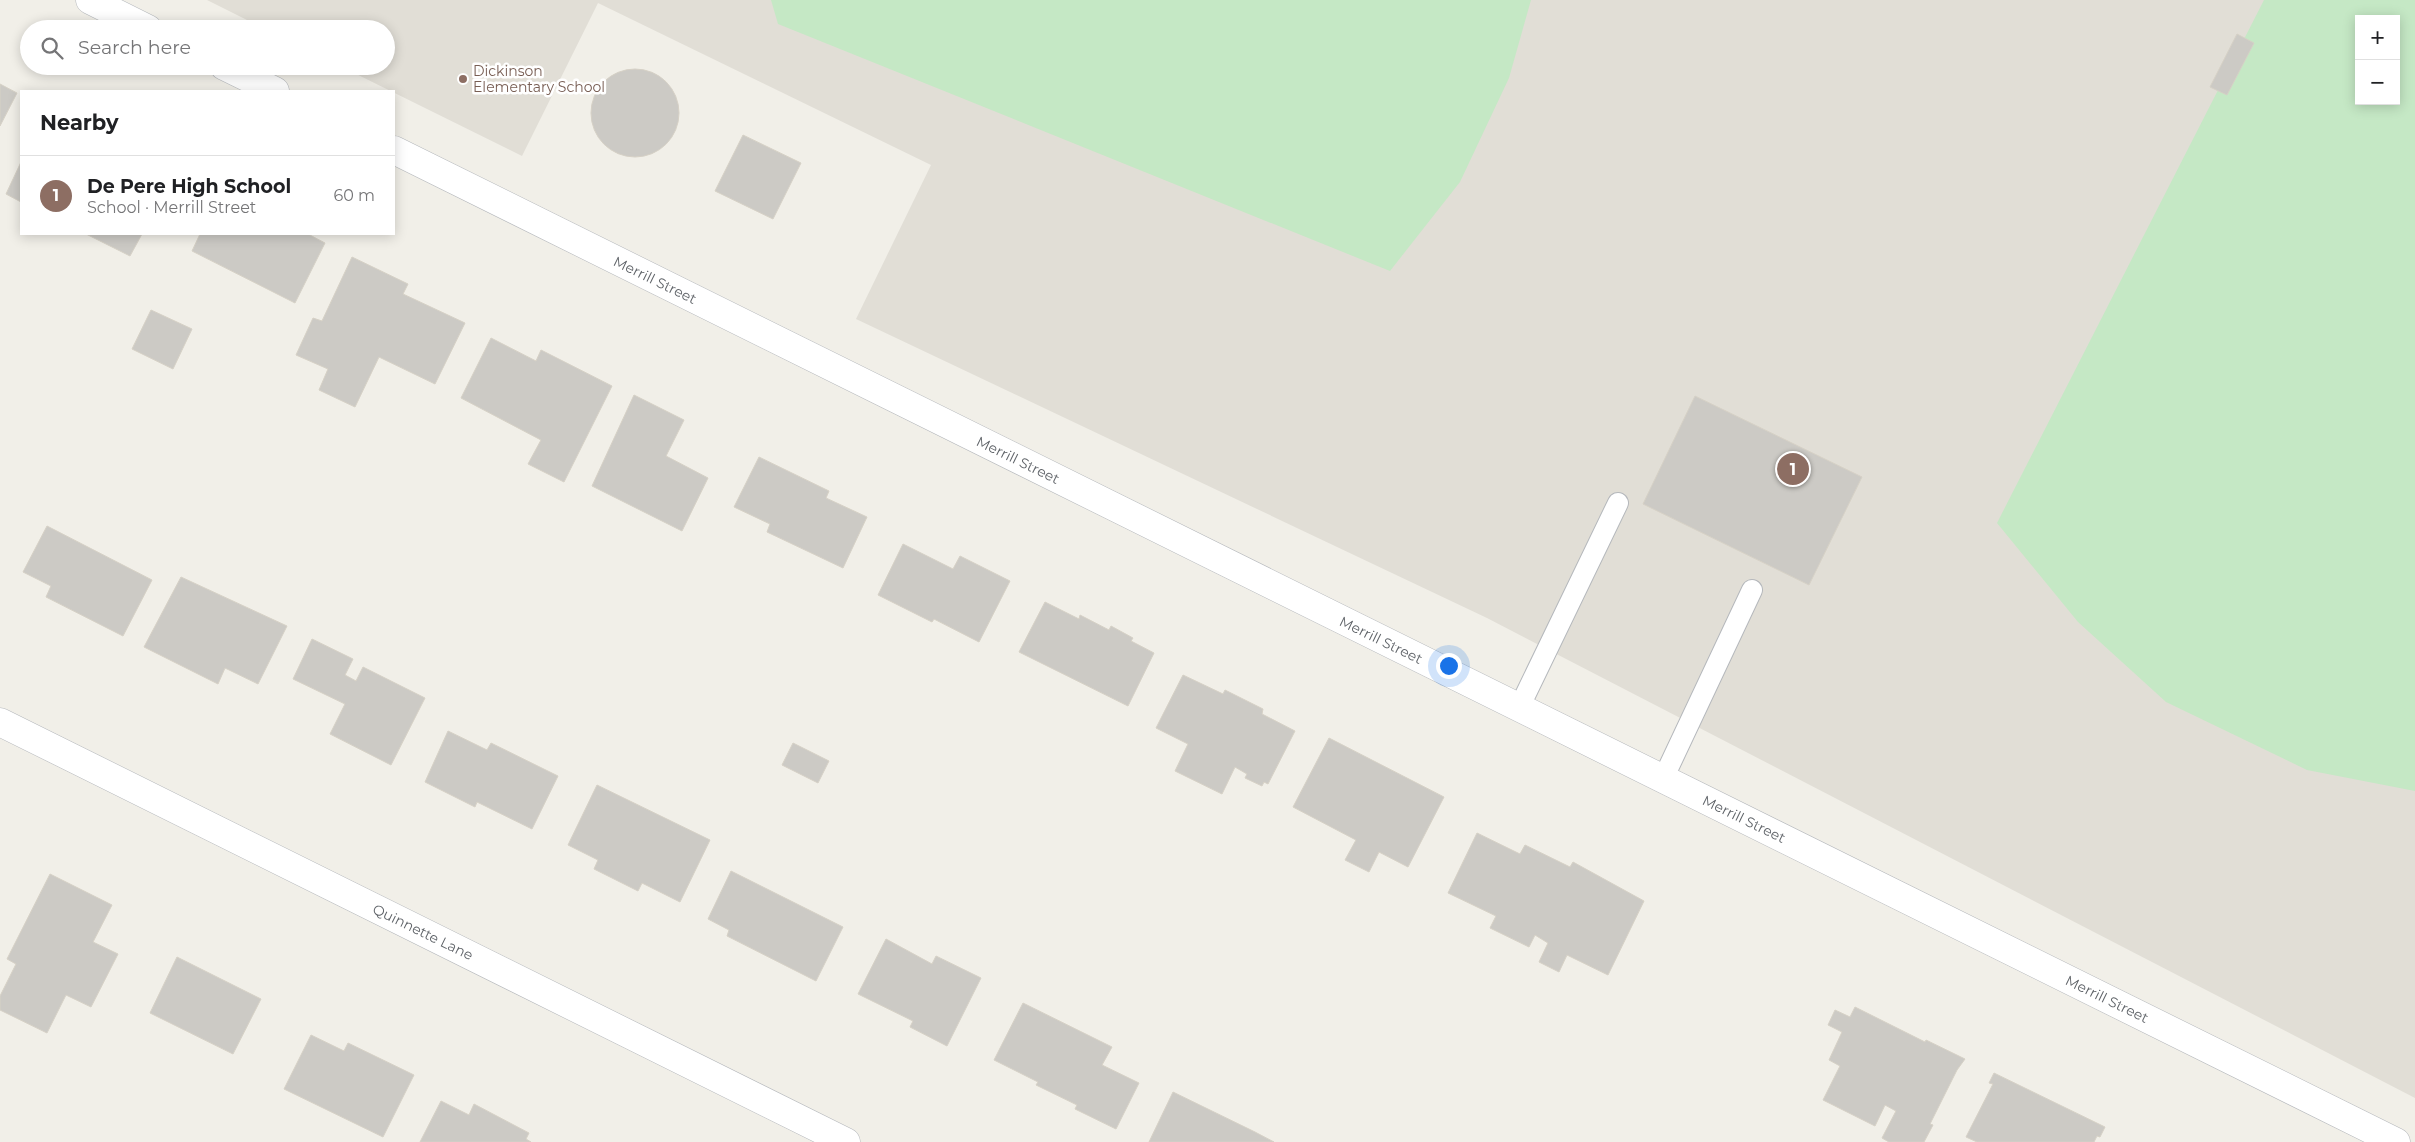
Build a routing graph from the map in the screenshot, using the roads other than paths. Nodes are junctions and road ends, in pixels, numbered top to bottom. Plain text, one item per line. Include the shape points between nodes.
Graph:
1 (90, 0) edge
2 (130, 20) edge
3 (242, 75) edge
4 (273, 90) edge
5 (395, 150) edge
6 (1618, 502) dead end
7 (1752, 590) dead end
8 (1519, 708) junction
9 (0, 722) edge
10 (1663, 779) junction
11 (2357, 1134) edge
12 (846, 1142) edge
13 (2396, 1142) edge

1 - 2 street
3 - 4 street
5 - 8 street, Merrill Street
6 - 8 lane
7 - 10 lane
8 - 10 street, Merrill Street
9 - 12 street, Quinnette Lane
10 - 11 street, Merrill Street
11 - 13 street, Merrill Street

